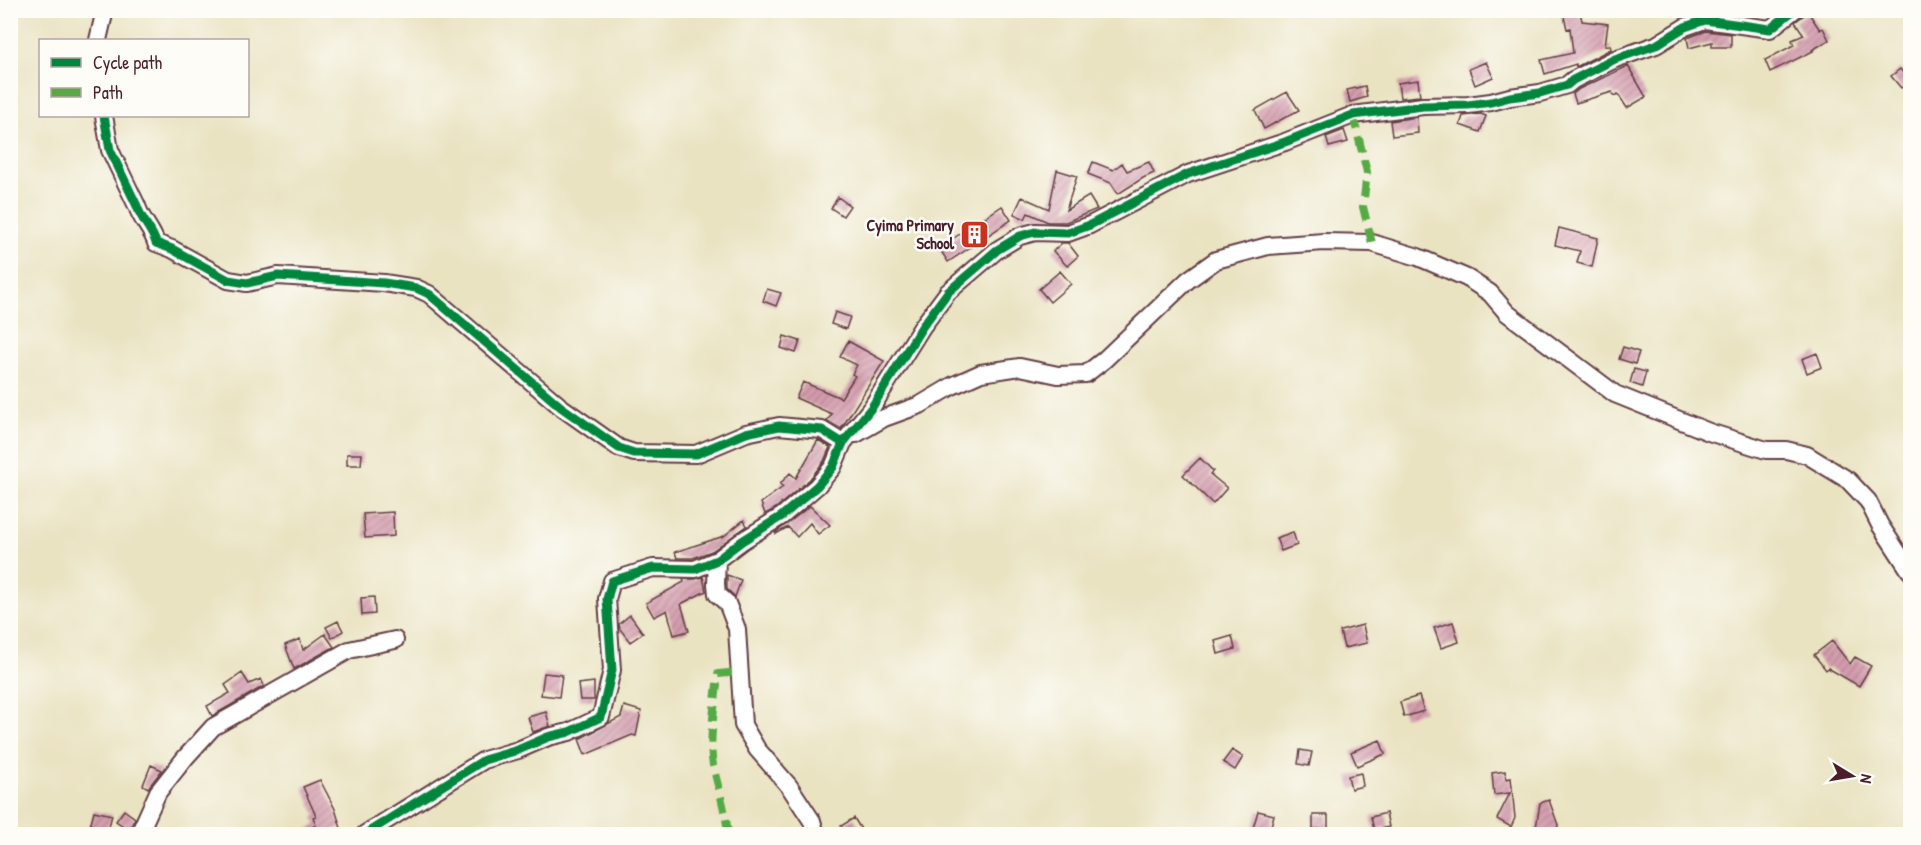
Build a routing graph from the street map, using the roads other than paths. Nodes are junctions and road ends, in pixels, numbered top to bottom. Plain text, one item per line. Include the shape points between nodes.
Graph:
1 (105, 10) edge
2 (1794, 10) edge
3 (99, 39) edge
4 (104, 117) edge
5 (846, 440) junction
6 (717, 560) junction
7 (1911, 571) edge
8 (395, 640) dead end
9 (139, 834) edge
10 (365, 834) edge
11 (816, 834) edge

1 - 3 street
2 - 5 street via 1770,29 1705,20 1567,85 1540,93 1468,105 1353,115 1188,174 1068,233 1035,232 1020,236 997,250 948,292
4 - 5 street via 110,150 156,243 228,280 247,283 278,276 416,288 429,294 568,412 619,448 634,453 696,454 747,433 779,426 822,430
5 - 6 street via 833,467 817,486 782,516
5 - 7 street via 981,373 1020,366 1058,375 1086,374 1188,280 1216,260 1268,246 1372,243 1418,257 1490,292 1507,313 1615,394 1766,450 1807,454 1848,480 1868,501
6 - 10 street via 695,569 653,568 612,581 608,599 612,669 601,717 569,732 484,760
6 - 11 street via 717,594 727,603 737,629 743,725 757,749 789,786
8 - 9 street via 349,650 213,727 158,792

